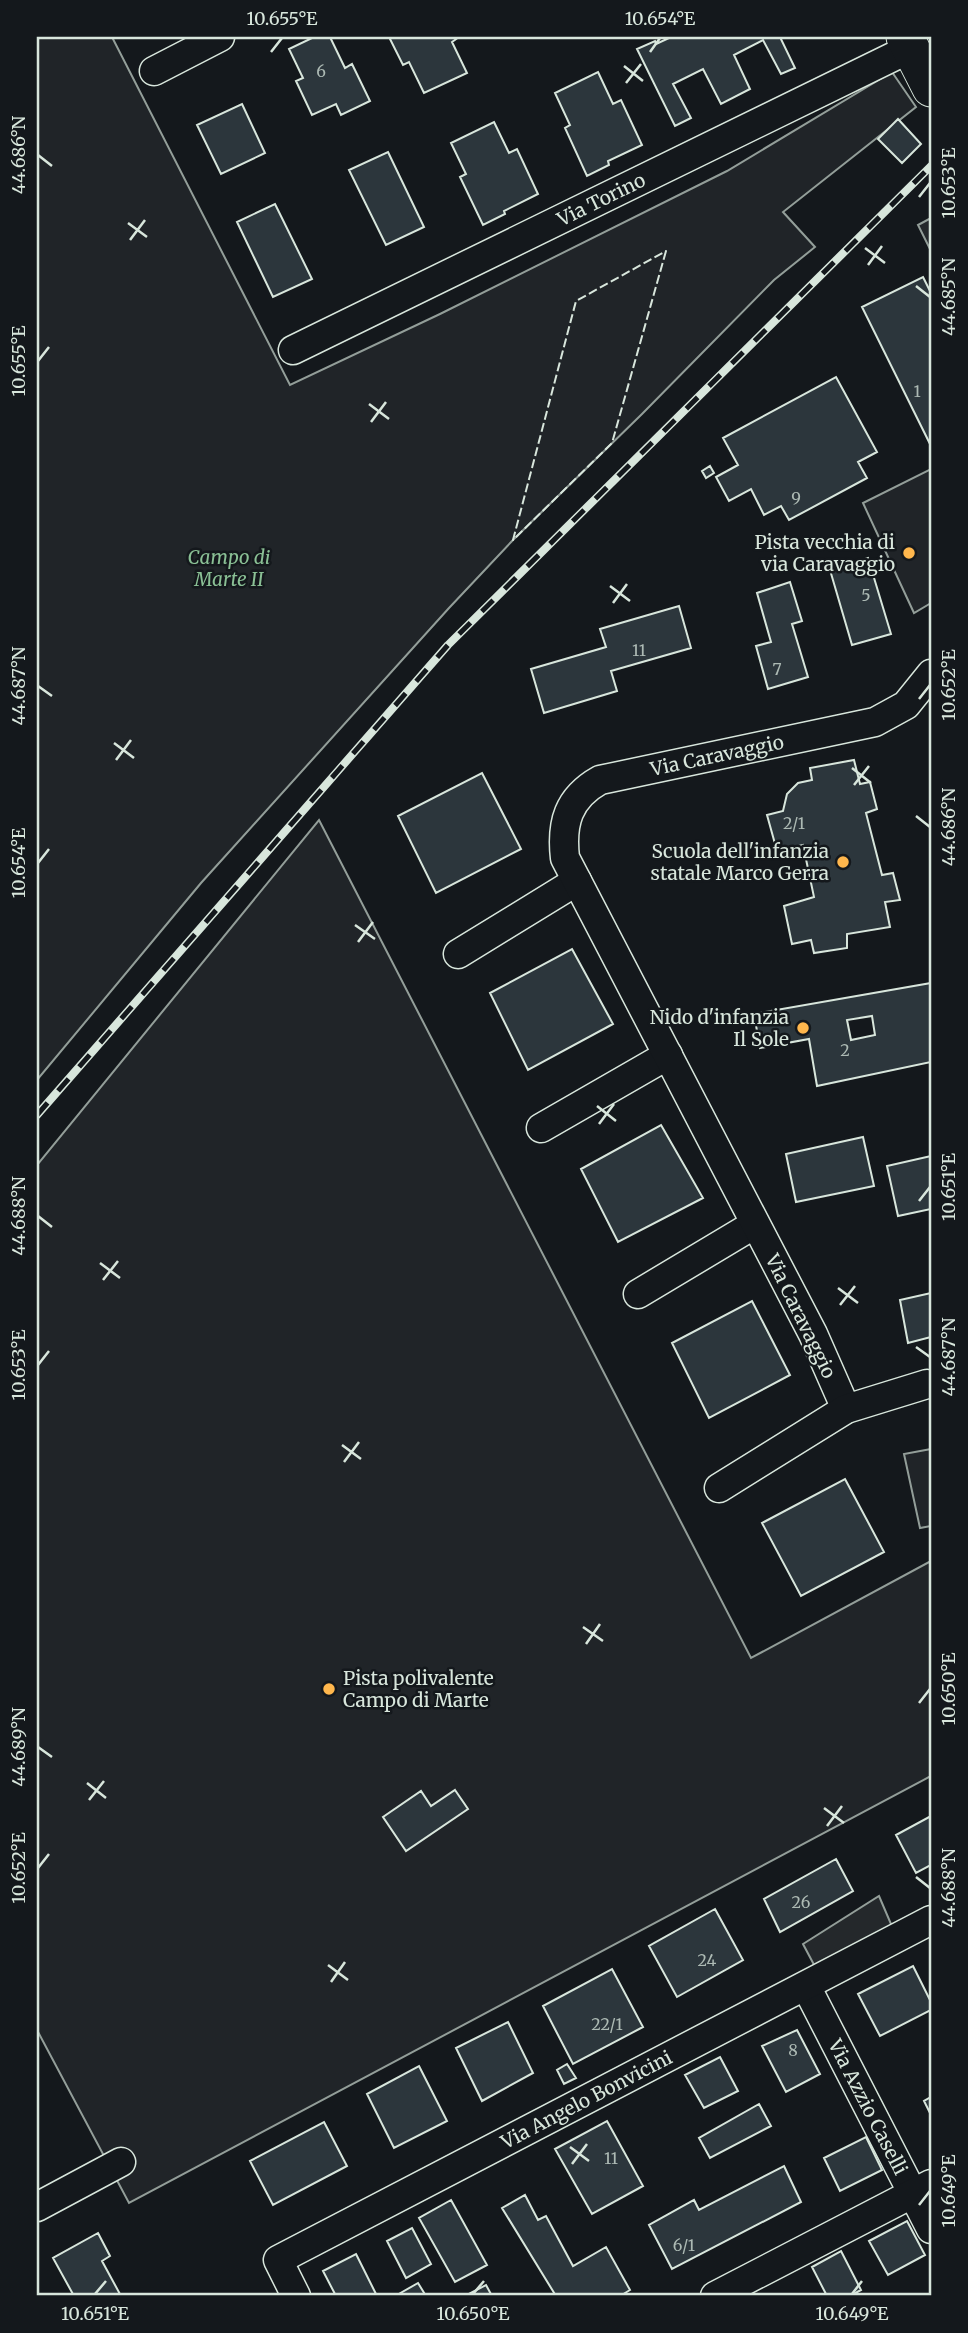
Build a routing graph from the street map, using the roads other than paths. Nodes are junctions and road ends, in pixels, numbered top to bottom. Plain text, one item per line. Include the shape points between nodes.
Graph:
1 (220, 37) edge
2 (908, 43) edge
3 (154, 71) dead end
4 (931, 88) edge
5 (293, 350) dead end
6 (931, 674) edge
7 (577, 881) junction
8 (458, 954) dead end
9 (668, 1055) junction
10 (541, 1128) dead end
11 (755, 1224) junction
12 (638, 1294) dead end
13 (928, 1384) dead end
14 (846, 1409) junction
15 (719, 1488) dead end
16 (931, 1920) edge
17 (806, 1986) junction
18 (121, 2162) dead end
19 (922, 2189) edge
20 (37, 2207) edge
21 (931, 2229) edge
22 (296, 2296) edge
23 (715, 2296) edge

1 - 3 street
2 - 4 main road
2 - 5 street, Via Torino
6 - 7 street, Via Caravaggio via 906,705 875,722 593,784 575,800 564,829 565,858
7 - 8 street
7 - 9 street, Via Caravaggio
9 - 10 street
9 - 11 street, Via Caravaggio
11 - 12 street
11 - 14 street, Via Caravaggio
13 - 14 street
14 - 15 street
16 - 17 street, Via Angelo Bonvicini
17 - 19 street, Via Azzio Caselli
17 - 22 street, Via Angelo Bonvicini via 278,2260
18 - 20 street
19 - 21 street, Via Azzio Caselli
19 - 23 street

